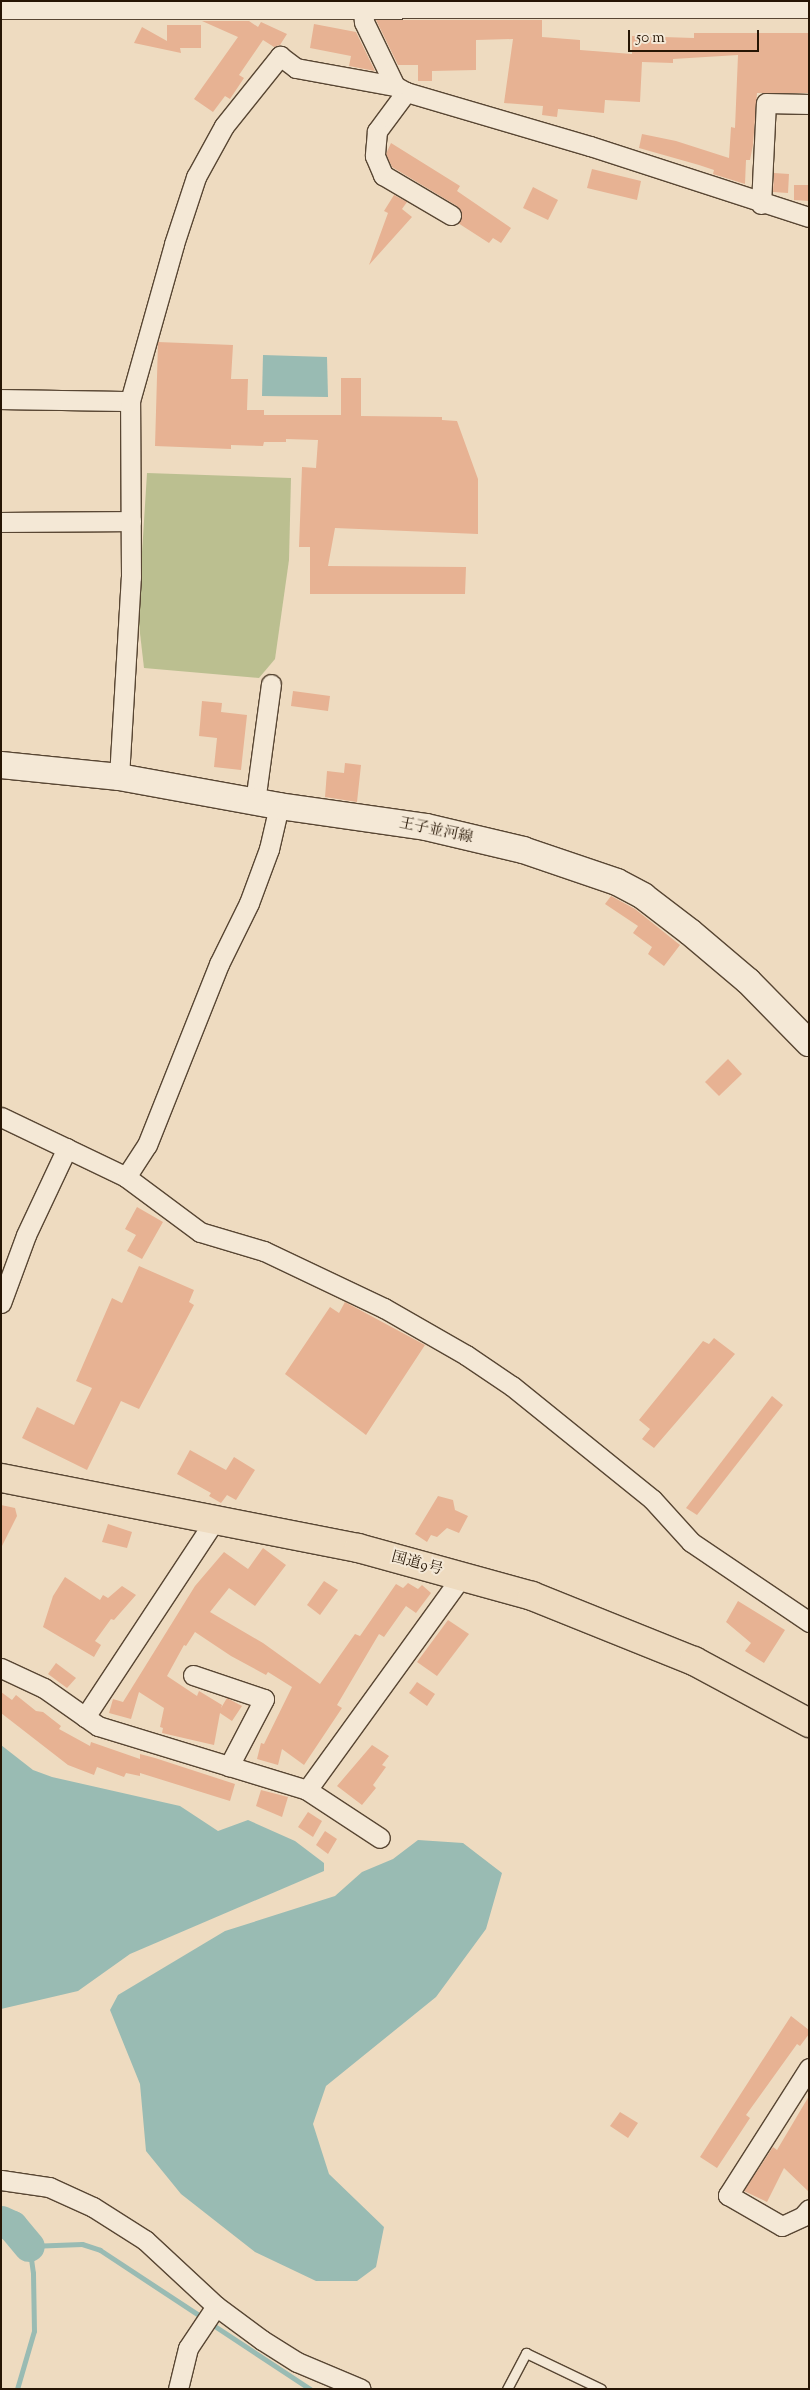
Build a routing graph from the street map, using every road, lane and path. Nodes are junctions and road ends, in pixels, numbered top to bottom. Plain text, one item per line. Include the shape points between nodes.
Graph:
1 (351, 7) edge
2 (809, 8) edge
3 (1, 9) edge
4 (400, 89) junction
5 (809, 104) edge
6 (761, 204) junction
7 (451, 215) dead end
8 (809, 217) edge
9 (1, 399) edge
10 (130, 401) junction
11 (1, 522) edge
12 (131, 522) junction
13 (271, 684) dead end
14 (1, 765) edge
15 (119, 777) junction
16 (267, 804) junction
17 (809, 1043) edge
18 (1, 1116) edge
19 (66, 1148) junction
20 (126, 1177) junction
21 (1, 1304) edge
22 (1, 1478) edge
23 (215, 1520) junction
24 (462, 1576) junction
25 (809, 1622) edge
26 (1, 1668) edge
27 (193, 1675) dead end
28 (806, 1716) edge
29 (85, 1717) junction
30 (229, 1766) junction
31 (306, 1790) junction
32 (380, 1838) dead end
33 (809, 2068) edge
34 (1, 2180) edge
35 (809, 2209) edge
36 (216, 2306) junction
37 (178, 2389) edge
38 (361, 2389) edge
39 (507, 2389) edge
40 (600, 2389) edge

1 - 2 street
1 - 3 street
1 - 4 street via 364,22
4 - 6 street via 590,146
4 - 7 street via 377,131 374,145 383,175
4 - 10 street via 296,68 280,56 224,126 196,177
5 - 6 street via 766,103
6 - 8 street
9 - 10 street
10 - 12 street
11 - 12 street
12 - 15 street via 131,577
13 - 16 street
14 - 15 main road, 王子並河線
15 - 16 main road, 王子並河線
16 - 17 main road, 王子並河線 via 426,827 523,850 617,882 643,896 690,932 748,982
16 - 20 street via 269,849 249,903 219,964 147,1145
18 - 19 street
19 - 20 street
19 - 21 street via 26,1235
20 - 25 street via 200,1232 264,1251 384,1308 466,1356 512,1386 652,1499 691,1542
22 - 23 highway, 国道9号
23 - 24 highway, 国道9号 via 358,1548
23 - 29 street
24 - 28 highway, 国道9号 via 532,1596 617,1628 694,1661
24 - 31 street
26 - 29 street via 44,1688
27 - 30 street via 264,1699
29 - 30 street via 98,1726
30 - 31 street
31 - 32 street
33 - 35 street via 728,2195 782,2226
34 - 36 street via 49,2187 93,2206 145,2240
36 - 37 street via 188,2348
36 - 38 street via 297,2362
39 - 40 lane via 526,2352

